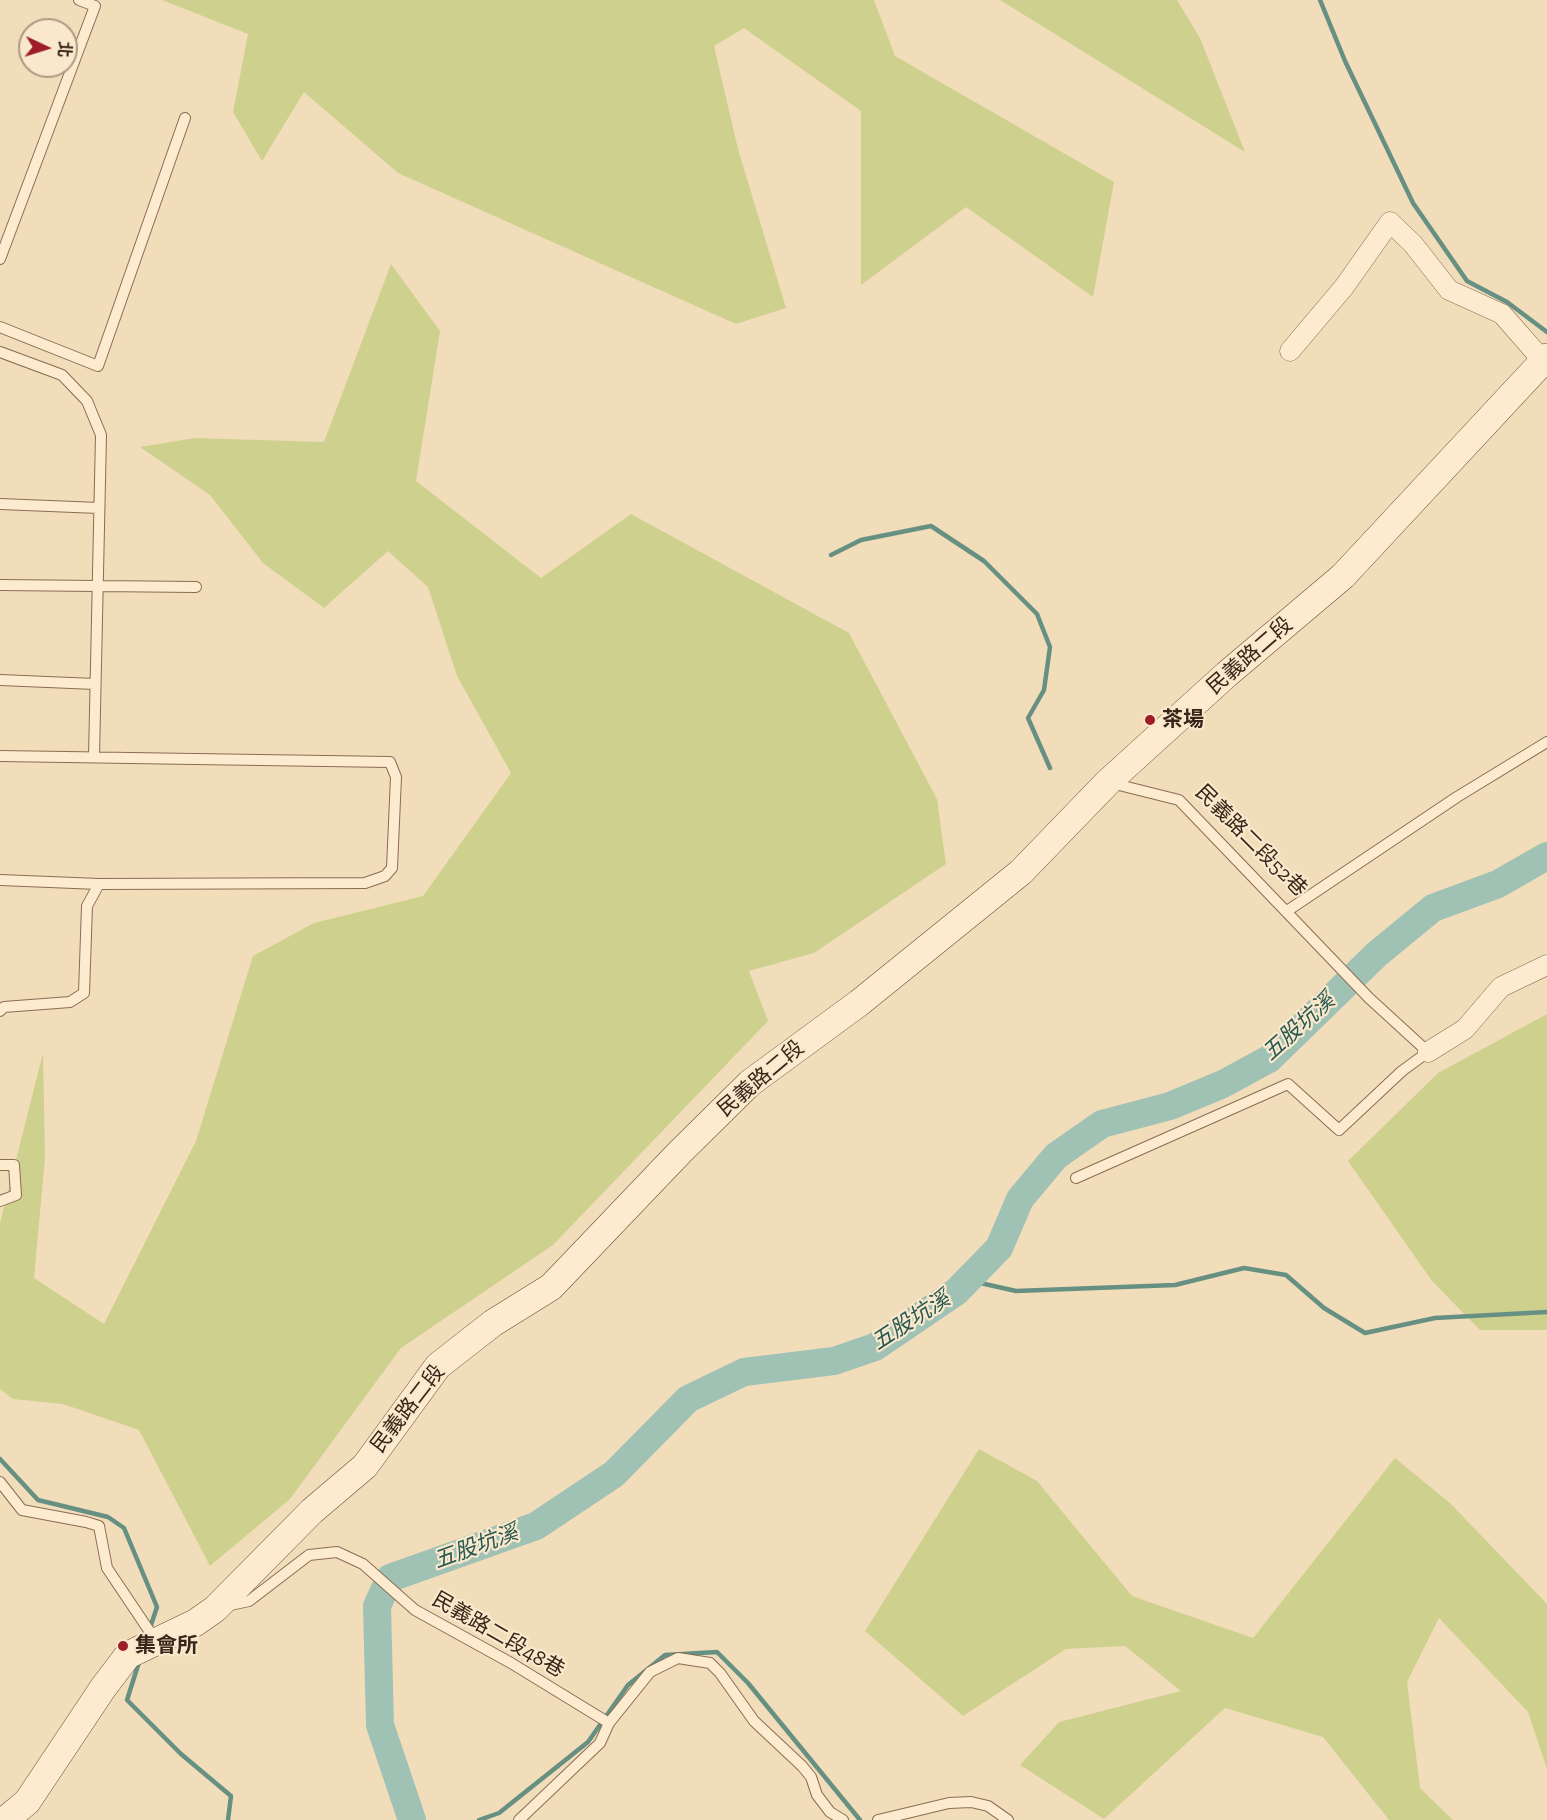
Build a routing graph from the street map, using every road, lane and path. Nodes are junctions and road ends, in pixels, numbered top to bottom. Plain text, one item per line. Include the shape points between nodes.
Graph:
1 (79, 0) edge
2 (185, 118) dead end
3 (0, 259) edge
4 (0, 327) edge
5 (1290, 351) dead end
6 (0, 352) edge
7 (1545, 359) edge
8 (0, 504) edge
9 (99, 508) junction
10 (0, 585) edge
11 (96, 587) junction
12 (196, 587) dead end
13 (0, 680) edge
14 (95, 684) junction
15 (1547, 742) edge
16 (0, 756) edge
17 (94, 757) junction
18 (1108, 782) junction
19 (0, 880) edge
20 (99, 884) junction
21 (1287, 911) junction
22 (1547, 965) edge
23 (1, 1007) edge
24 (1428, 1052) junction
25 (0, 1165) edge
26 (1076, 1178) dead end
27 (0, 1201) edge
28 (0, 1482) edge
29 (215, 1609) junction
30 (152, 1643) junction
31 (609, 1723) junction
32 (5, 1820) edge
33 (519, 1820) edge
34 (843, 1820) edge
35 (878, 1820) edge
36 (1008, 1820) edge

1 - 3 lane via 95,6
2 - 4 lane via 98,366
5 - 7 street via 1344,287 1389,222 1413,244 1449,290 1502,314
6 - 9 lane via 62,375 87,401 101,435
7 - 18 main road, 民義路二段 via 1342,576
8 - 9 lane
9 - 11 lane
10 - 11 lane
11 - 12 lane
11 - 14 lane
13 - 14 lane
14 - 17 lane
15 - 21 lane via 1457,796
16 - 17 lane
17 - 20 lane via 390,762 396,777 392,868 385,876 365,883
18 - 21 lane, 民義路二段52巷 via 1179,800
18 - 29 main road, 民義路二段 via 1022,872 859,1003 750,1083 551,1287 493,1323 438,1366 365,1466 312,1511
19 - 20 lane
20 - 23 lane via 87,906 84,993 70,1002
21 - 24 lane, 民義路二段52巷 via 1369,998
22 - 24 street via 1501,987 1465,1029
24 - 26 lane via 1339,1130 1288,1084
25 - 27 lane via 14,1165 16,1195
28 - 30 lane via 22,1510 99,1526 107,1568
29 - 30 main road, 民義路二段
29 - 31 lane, 民義路二段48巷 via 249,1601 309,1555 337,1552 363,1564 415,1610
30 - 32 main road, 民義路二段 via 128,1655 27,1802
31 - 33 lane via 600,1743
31 - 34 lane via 650,1672 678,1658 710,1663 754,1721 811,1777 817,1795 830,1812
35 - 36 lane via 949,1803 971,1802 988,1806

